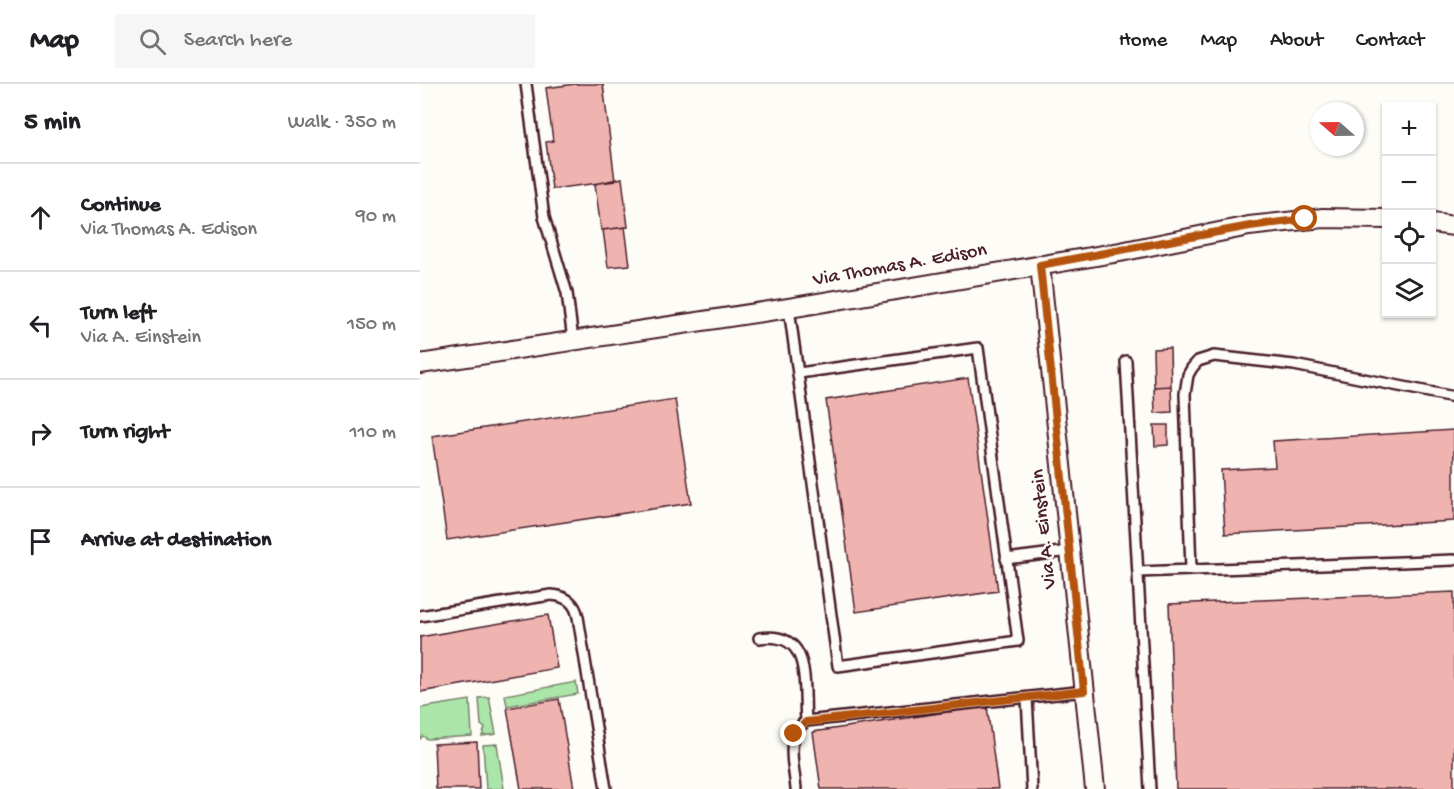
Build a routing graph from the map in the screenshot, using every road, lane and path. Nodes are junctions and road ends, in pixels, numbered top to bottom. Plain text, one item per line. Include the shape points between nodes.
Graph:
1 (526, 84) edge
2 (1382, 219) edge
3 (1436, 224) edge
4 (1454, 226) edge
5 (1040, 265) junction
6 (789, 308) junction
7 (573, 339) junction
8 (1126, 362) dead end
9 (420, 364) edge
10 (799, 373) junction
11 (1454, 398) edge
12 (1069, 550) junction
13 (1006, 559) junction
14 (1454, 560) edge
15 (1191, 570) junction
16 (1138, 572) junction
17 (420, 616) edge
18 (759, 638) dead end
19 (1084, 691) junction
20 (1027, 698) junction
21 (806, 722) junction
22 (606, 789) edge
23 (796, 789) edge
24 (1032, 789) edge
25 (1095, 789) edge
26 (1150, 789) edge

1 - 7 lane via 544,217 567,293
2 - 5 street, Via Thomas A. Edison via 1323,218 1271,223
3 - 4 street
5 - 6 street, Via Thomas A. Edison
5 - 12 street, Via A. Einstein
6 - 7 street, Via Thomas A. Edison
6 - 10 lane
7 - 9 street, Via Thomas A. Edison
8 - 16 lane
10 - 13 lane via 978,348
10 - 13 lane via 838,666 1018,641
11 - 15 lane via 1269,360 1214,356 1198,361 1188,375 1185,394
12 - 13 lane
12 - 19 street, Via A. Einstein
14 - 15 lane
15 - 16 lane
16 - 26 lane
17 - 22 lane via 551,595 573,603
18 - 21 lane via 785,639 797,648
19 - 20 lane
19 - 25 street, Via A. Einstein
20 - 21 lane
20 - 24 lane
21 - 23 lane via 796,729 792,740

